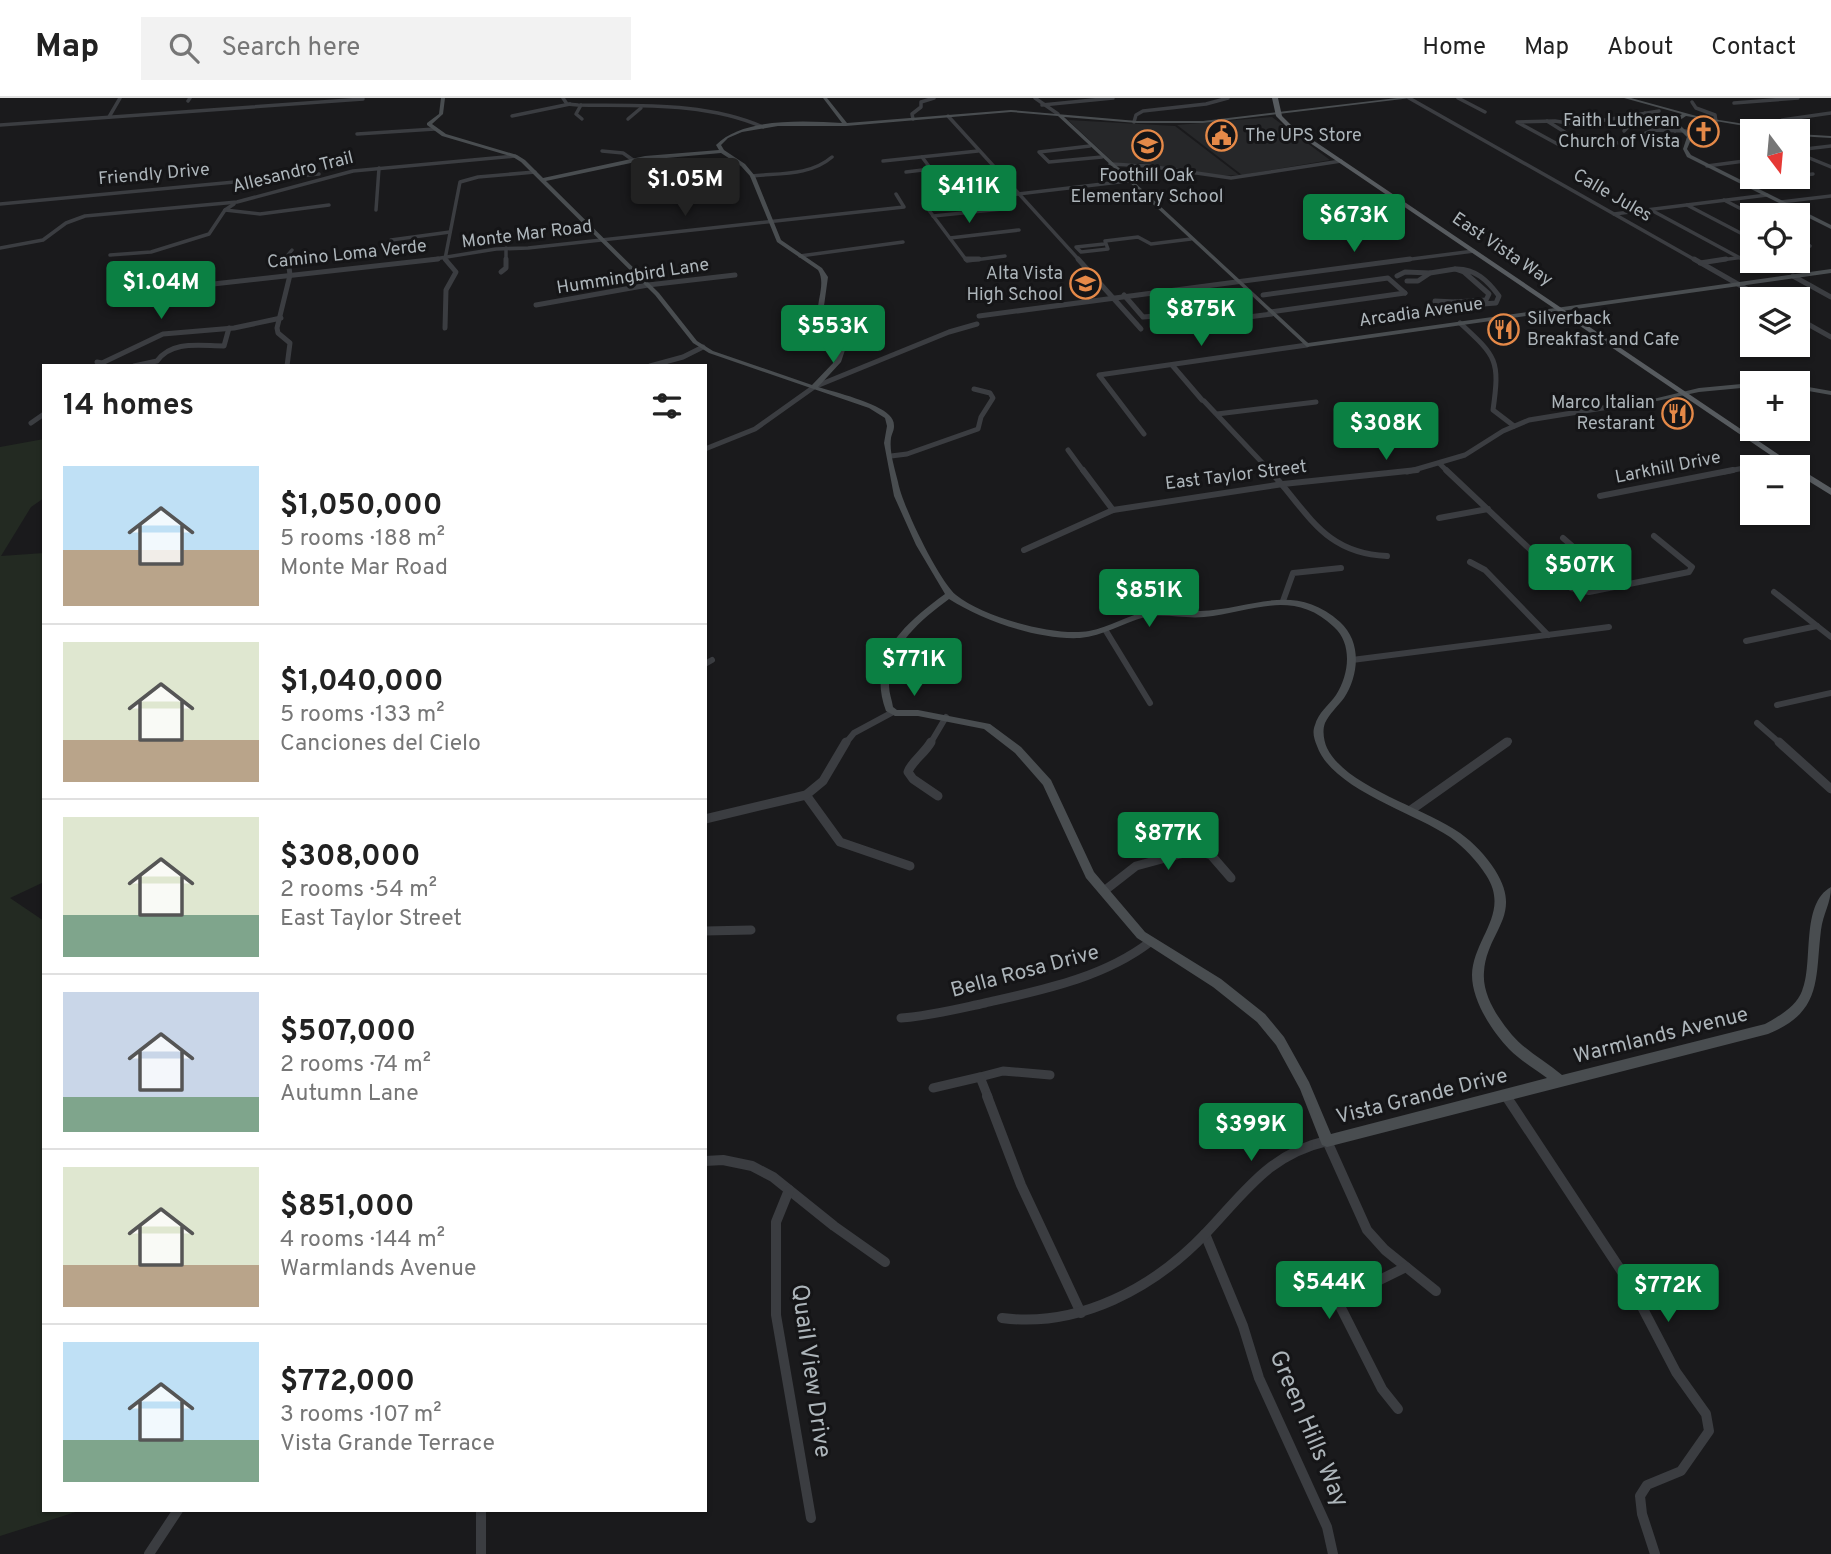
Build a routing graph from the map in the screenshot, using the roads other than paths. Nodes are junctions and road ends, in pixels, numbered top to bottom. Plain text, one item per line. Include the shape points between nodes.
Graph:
1 (120, 98) edge
2 (245, 98) edge
3 (376, 98) edge
4 (443, 98) edge
5 (563, 98) edge
6 (825, 98) edge
7 (934, 98) edge
8 (1035, 98) edge
9 (1114, 98) edge
10 (1228, 98) edge
11 (1275, 98) edge
12 (1409, 98) edge
13 (1458, 98) edge
14 (1619, 98) edge
15 (1626, 98) edge
16 (1798, 98) edge
17 (363, 99) edge
18 (1692, 102) dead end
19 (1734, 103) dead end
20 (570, 104) junction
21 (581, 105) junction
22 (1042, 105) junction
23 (240, 107) junction
24 (642, 108) junction
25 (1659, 111) junction
26 (1277, 112) junction
27 (1485, 112) dead end
28 (1645, 113) junction
29 (1831, 113) edge
30 (1682, 115) junction
31 (512, 116) dead end
32 (948, 116) junction
33 (109, 117) junction
34 (1060, 117) junction
35 (1626, 118) junction
36 (582, 119) dead end
37 (628, 119) dead end
38 (913, 119) junction
39 (1789, 119) edge
40 (1547, 121) junction
41 (1716, 121) junction
42 (1134, 122) junction
43 (0, 125) edge
44 (846, 125) junction
45 (1740, 126) edge
46 (762, 127) junction
47 (1740, 127) edge
48 (435, 129) junction
49 (1624, 131) dead end
50 (1675, 131) junction
51 (1686, 131) junction
52 (357, 134) dead end
53 (1810, 134) edge
54 (1831, 136) edge
55 (1603, 137) dead end
56 (1090, 146) junction
57 (1831, 146) edge
58 (1810, 150) edge
59 (603, 151) dead end
60 (722, 151) junction
61 (978, 151) junction
62 (412, 156) dead end
63 (515, 156) junction
64 (832, 157) dead end
65 (922, 157) junction
66 (1102, 157) junction
67 (1810, 158) edge
68 (634, 160) junction
69 (883, 161) dead end
70 (1341, 161) junction
71 (1740, 162) edge
72 (1110, 164) junction
73 (411, 165) junction
74 (1707, 166) junction
75 (1831, 167) edge
76 (379, 168) junction
77 (353, 171) junction
78 (535, 172) junction
79 (906, 172) dead end
80 (1810, 174) edge
81 (1813, 174) dead end
82 (752, 176) junction
83 (543, 180) junction
84 (1128, 181) junction
85 (1740, 182) edge
86 (1755, 189) edge
87 (896, 194) dead end
88 (1017, 194) junction
89 (1767, 195) junction
90 (1831, 196) edge
91 (1724, 200) junction
92 (237, 202) junction
93 (1781, 202) junction
94 (0, 204) edge
95 (329, 205) dead end
96 (1687, 205) junction
97 (1740, 208) edge
98 (225, 209) junction
99 (1002, 209) dead end
100 (376, 210) dead end
101 (1651, 210) junction
102 (1614, 214) junction
103 (933, 216) junction
104 (770, 221) junction
105 (1831, 227) edge
106 (1019, 230) dead end
107 (450, 232) junction
108 (1740, 233) edge
109 (950, 238) junction
110 (1191, 239) junction
111 (391, 240) dead end
112 (603, 240) junction
113 (903, 242) dead end
114 (1104, 243) junction
115 (0, 248) edge
116 (506, 248) junction
117 (292, 250) dead end
118 (1474, 251) junction
119 (110, 255) dead end
120 (800, 256) junction
121 (1005, 256) dead end
122 (1417, 258) junction
123 (1740, 258) joint
124 (445, 259) junction
125 (1700, 263) junction
126 (1455, 269) junction
127 (1831, 271) edge
128 (501, 272) dead end
129 (1434, 272) junction
130 (290, 275) junction
131 (735, 275) dead end
132 (1398, 276) dead end
133 (1793, 276) junction
134 (1263, 278) junction
135 (1407, 281) dead end
136 (1237, 282) junction
137 (1737, 284) junction
138 (648, 285) junction
139 (1742, 287) edge
140 (168, 289) dead end
141 (1159, 291) junction
142 (1279, 293) junction
143 (1263, 295) dead end
144 (1124, 296) junction
145 (1112, 297) junction
146 (1831, 297) edge
147 (1435, 301) dead end
148 (1455, 302) junction
149 (536, 305) dead end
150 (1562, 309) junction
151 (1271, 313) junction
152 (979, 316) dead end
153 (281, 318) junction
154 (1201, 323) dead end
155 (1460, 323) junction
156 (977, 324) dead end
157 (1810, 325) edge
158 (229, 328) junction
159 (445, 328) dead end
160 (1141, 329) dead end
161 (1831, 337) edge
162 (1307, 345) junction
163 (224, 346) junction
164 (703, 347) junction
165 (222, 356) dead end
166 (97, 362) dead end
167 (143, 364) edge
168 (287, 364) edge
169 (657, 364) edge
170 (1172, 365) junction
171 (1740, 386) edge
172 (814, 387) junction
173 (974, 389) dead end
174 (1810, 389) edge
175 (1684, 393) junction
176 (1831, 393) edge
177 (1653, 400) joint
178 (1316, 402) dead end
179 (1217, 414) junction
180 (42, 416) edge
181 (31, 424) dead end
182 (1514, 426) junction
183 (1144, 434) dead end
184 (707, 448) edge
185 (1068, 450) dead end
186 (1776, 455) edge
187 (891, 456) junction
188 (1440, 464) junction
189 (1740, 468) edge
190 (1810, 479) edge
191 (1283, 484) junction
192 (1831, 492) edge
193 (1600, 496) dead end
194 (1488, 509) junction
195 (1113, 510) junction
196 (1439, 518) dead end
197 (1654, 536) dead end
198 (1563, 538) dead end
199 (1024, 550) dead end
200 (1387, 556) dead end
201 (1470, 562) dead end
202 (1341, 568) dead end
203 (1618, 586) junction
204 (1774, 592) dead end
205 (949, 595) junction
206 (1283, 601) junction
207 (1817, 626) junction
208 (1609, 627) dead end
209 (1106, 631) junction
210 (1548, 635) junction
211 (1831, 636) edge
212 (1746, 641) dead end
213 (1352, 660) junction
214 (1831, 693) edge
215 (1150, 703) dead end
216 (1777, 705) dead end
217 (893, 712) junction
218 (946, 718) junction
219 (1757, 723) dead end
220 (1509, 741) dead end
221 (1831, 789) edge
222 (806, 795) junction
223 (938, 796) dead end
224 (1411, 810) junction
225 (707, 819) edge
226 (911, 866) dead end
227 (1231, 878) dead end
228 (1104, 891) junction
229 (1831, 892) edge
230 (751, 930) dead end
231 (707, 931) edge
232 (1150, 942) junction
233 (901, 1018) dead end
234 (1050, 1075) dead end
235 (980, 1077) junction
236 (1560, 1081) junction
237 (933, 1088) dead end
238 (1506, 1096) junction
239 (1327, 1141) junction
240 (707, 1161) edge
241 (789, 1190) junction
242 (1205, 1234) junction
243 (885, 1262) dead end
244 (1406, 1267) junction
245 (1436, 1292) dead end
246 (1081, 1313) junction
247 (1002, 1318) dead end
248 (1398, 1409) dead end
249 (177, 1512) edge
250 (481, 1512) edge
251 (811, 1518) dead end
252 (149, 1554) edge
253 (481, 1554) edge
254 (1333, 1554) edge
255 (1655, 1554) edge

1 - 33 street
2 - 23 street
3 - 17 street
4 - 48 street via 441,114 429,123
5 - 20 street
6 - 44 street
7 - 38 street via 921,102
8 - 22 street
9 - 22 street
10 - 42 street via 1144,110
11 - 26 main road
12 - 26 street
12 - 102 street, Calle Jules
13 - 27 street
14 - 25 street
15 - 30 street
16 - 19 street
17 - 23 street
18 - 41 street via 1715,115
20 - 21 street
20 - 31 street
21 - 24 street
21 - 36 street via 576,114
22 - 34 street
23 - 33 street
24 - 37 street
24 - 46 street via 715,113
25 - 28 street
25 - 30 street
26 - 42 street via 1203,122
26 - 70 main road, East Vista Way via 1291,128
28 - 35 street
28 - 50 street
29 - 39 street
30 - 41 street
30 - 47 street
30 - 51 street via 1674,122
32 - 34 street via 1011,111
32 - 38 street
32 - 61 street
33 - 43 street
34 - 42 street
34 - 56 street
35 - 40 street via 1578,127
35 - 49 street via 1632,123
38 - 44 street
40 - 50 street via 1517,122 1563,147 1616,144 1648,131
40 - 55 street via 1571,136
41 - 45 street
44 - 46 street via 802,122
46 - 60 street via 720,141
48 - 52 street
48 - 63 street
50 - 51 street
51 - 74 street via 1690,139 1685,152
53 - 54 street
56 - 66 street
56 - 66 street via 1039,152 1049,162
57 - 58 street
59 - 68 street via 620,152
60 - 68 street
60 - 82 street
61 - 65 street
61 - 88 street
62 - 73 street
63 - 73 street, Allesandro Trail
63 - 78 street
64 - 82 street via 826,164 806,170
65 - 69 street
65 - 79 street via 931,169
66 - 72 street
67 - 75 street
68 - 83 street
70 - 72 street via 1231,178
70 - 118 main road, East Vista Way
71 - 74 street
72 - 84 street
73 - 76 street, Allesandro Trail
74 - 85 street
76 - 77 street, Allesandro Trail
76 - 100 street
77 - 92 street, Allesandro Trail
77 - 94 street, Friendly Drive
78 - 83 street
78 - 107 street via 460,182
80 - 81 street
82 - 104 street
83 - 112 street
84 - 88 street
84 - 110 street
86 - 89 street
87 - 104 street, Monte Mar Road via 904,207
88 - 103 street via 925,205
88 - 145 street
89 - 91 street
89 - 93 street
90 - 93 street
91 - 96 street
91 - 97 street
92 - 98 street
92 - 115 street, Allesandro Trail via 85,216 43,240
93 - 105 street
95 - 98 street via 248,214
96 - 101 street
96 - 108 street
98 - 119 street via 209,234 152,252
99 - 103 street
101 - 102 street
101 - 123 street
102 - 125 street, Calle Jules
103 - 109 street
104 - 112 street, Monte Mar Road
104 - 120 street via 779,241
106 - 109 street
107 - 111 street
107 - 124 street
109 - 121 street via 967,261
110 - 114 street via 1151,244 1138,237
110 - 136 street
112 - 116 street, Monte Mar Road
112 - 138 street
113 - 120 street
114 - 114 street via 1108,249 1081,252 1076,247
116 - 124 street, Monte Mar Road
116 - 128 street via 506,268
117 - 130 street via 286,256
118 - 122 street
118 - 150 main road, East Vista Way
120 - 172 street via 825,277 822,320 847,335 838,362
122 - 129 street
122 - 134 street
123 - 125 street
124 - 130 street, Camino Loma Verde
124 - 159 street via 456,272 446,290
125 - 137 street, Calle Jules
126 - 129 street
126 - 148 street via 1489,294 1484,301
126 - 148 street via 1471,271 1499,296 1495,303 1469,307
127 - 133 street, Arcadia Avenue
129 - 132 street
129 - 135 street via 1419,281
130 - 140 street, Camino Loma Verde
130 - 153 street
131 - 138 street, Hummingbird Lane
133 - 137 street, Arcadia Avenue
133 - 146 street
134 - 136 street
134 - 142 street
136 - 141 street
136 - 151 street
137 - 139 street, Calle Jules
137 - 150 street, Arcadia Avenue
138 - 149 street, Hummingbird Lane
138 - 164 street
141 - 144 street
141 - 144 street via 1179,314 1143,317
142 - 143 street
142 - 151 street via 1388,278 1405,293
144 - 145 street
145 - 152 street
145 - 160 street
147 - 148 street
150 - 155 street, Arcadia Avenue
150 - 175 main road, East Vista Way
151 - 154 street
151 - 162 street
153 - 158 street
153 - 168 street via 278,333 290,343
155 - 162 street, Arcadia Avenue
155 - 182 street via 1493,360 1499,378 1493,410
156 - 172 street via 949,331
157 - 161 street
158 - 163 street
158 - 166 street via 163,334
162 - 170 street, Arcadia Avenue
163 - 165 street
163 - 167 street via 175,347 165,350 157,361
164 - 169 street
164 - 172 street
170 - 179 street
170 - 183 street, Arcadia Avenue via 1100,375
171 - 175 street, East Taylor Street
172 - 184 street via 755,429
172 - 187 street via 883,413 890,422 887,444
173 - 187 street via 993,398 978,429
174 - 176 street
175 - 177 street, East Taylor Street
175 - 186 main road, East Vista Way
177 - 182 street, East Taylor Street
178 - 179 street
179 - 191 street
180 - 181 street
182 - 188 street, East Taylor Street
185 - 195 street
187 - 205 street via 897,495
188 - 191 street, East Taylor Street via 1384,475
188 - 194 street
189 - 193 street, Larkhill Drive
190 - 192 main road, East Vista Way
191 - 195 street, East Taylor Street
191 - 200 street via 1316,528 1362,555
194 - 196 street
194 - 203 street via 1571,588 1589,592
195 - 199 street, East Taylor Street
197 - 203 street via 1692,567 1689,572
198 - 203 street
201 - 210 street via 1485,570
202 - 206 street via 1293,573
204 - 207 street
205 - 209 street via 970,610 1035,628 1076,635
205 - 217 street via 914,621 891,654 884,688
206 - 209 street via 1260,601 1203,614 1152,614
206 - 213 street via 1312,608 1337,623 1349,639
207 - 211 street
207 - 212 street
208 - 210 street
209 - 215 street
210 - 213 street
213 - 224 street, Warmlands Avenue via 1342,693 1319,723 1317,735 1325,755 1344,775
214 - 216 street
217 - 218 street, Vista Grande Drive
217 - 222 street via 854,733 824,781
218 - 223 street via 908,772
218 - 228 street, Vista Grande Drive via 987,726 1037,770 1090,875
219 - 221 street
220 - 224 street
222 - 225 street
222 - 226 street via 840,842
224 - 236 street, Warmlands Avenue via 1466,844 1499,887 1500,916 1478,971 1479,985 1491,1016 1508,1039
227 - 228 street via 1211,855 1195,850 1136,866
228 - 232 street, Vista Grande Drive
229 - 236 street, Warmlands Avenue via 1819,908 1808,992 1793,1013 1768,1029
230 - 231 street
232 - 233 street, Bella Rosa Drive via 1112,968 946,1011
232 - 239 street, Vista Grande Drive via 1217,983 1261,1018 1306,1086
234 - 235 street via 1003,1071
235 - 237 street
235 - 246 street via 1021,1185
236 - 238 street, Vista Grande Drive
238 - 239 street, Vista Grande Drive
238 - 255 street via 1597,1231 1676,1371 1706,1414 1709,1431 1681,1471 1647,1485 1640,1496
239 - 242 street via 1300,1146 1271,1166
239 - 244 street via 1367,1230
240 - 241 street via 752,1166
241 - 243 street
241 - 251 street, Quail View Drive via 776,1222 776,1315
242 - 246 street via 1155,1276
242 - 254 street, Green Hills Way via 1259,1378 1327,1527
244 - 245 street
244 - 248 street via 1342,1298 1340,1306 1382,1389
246 - 247 street via 1057,1320
249 - 252 street
250 - 253 street

